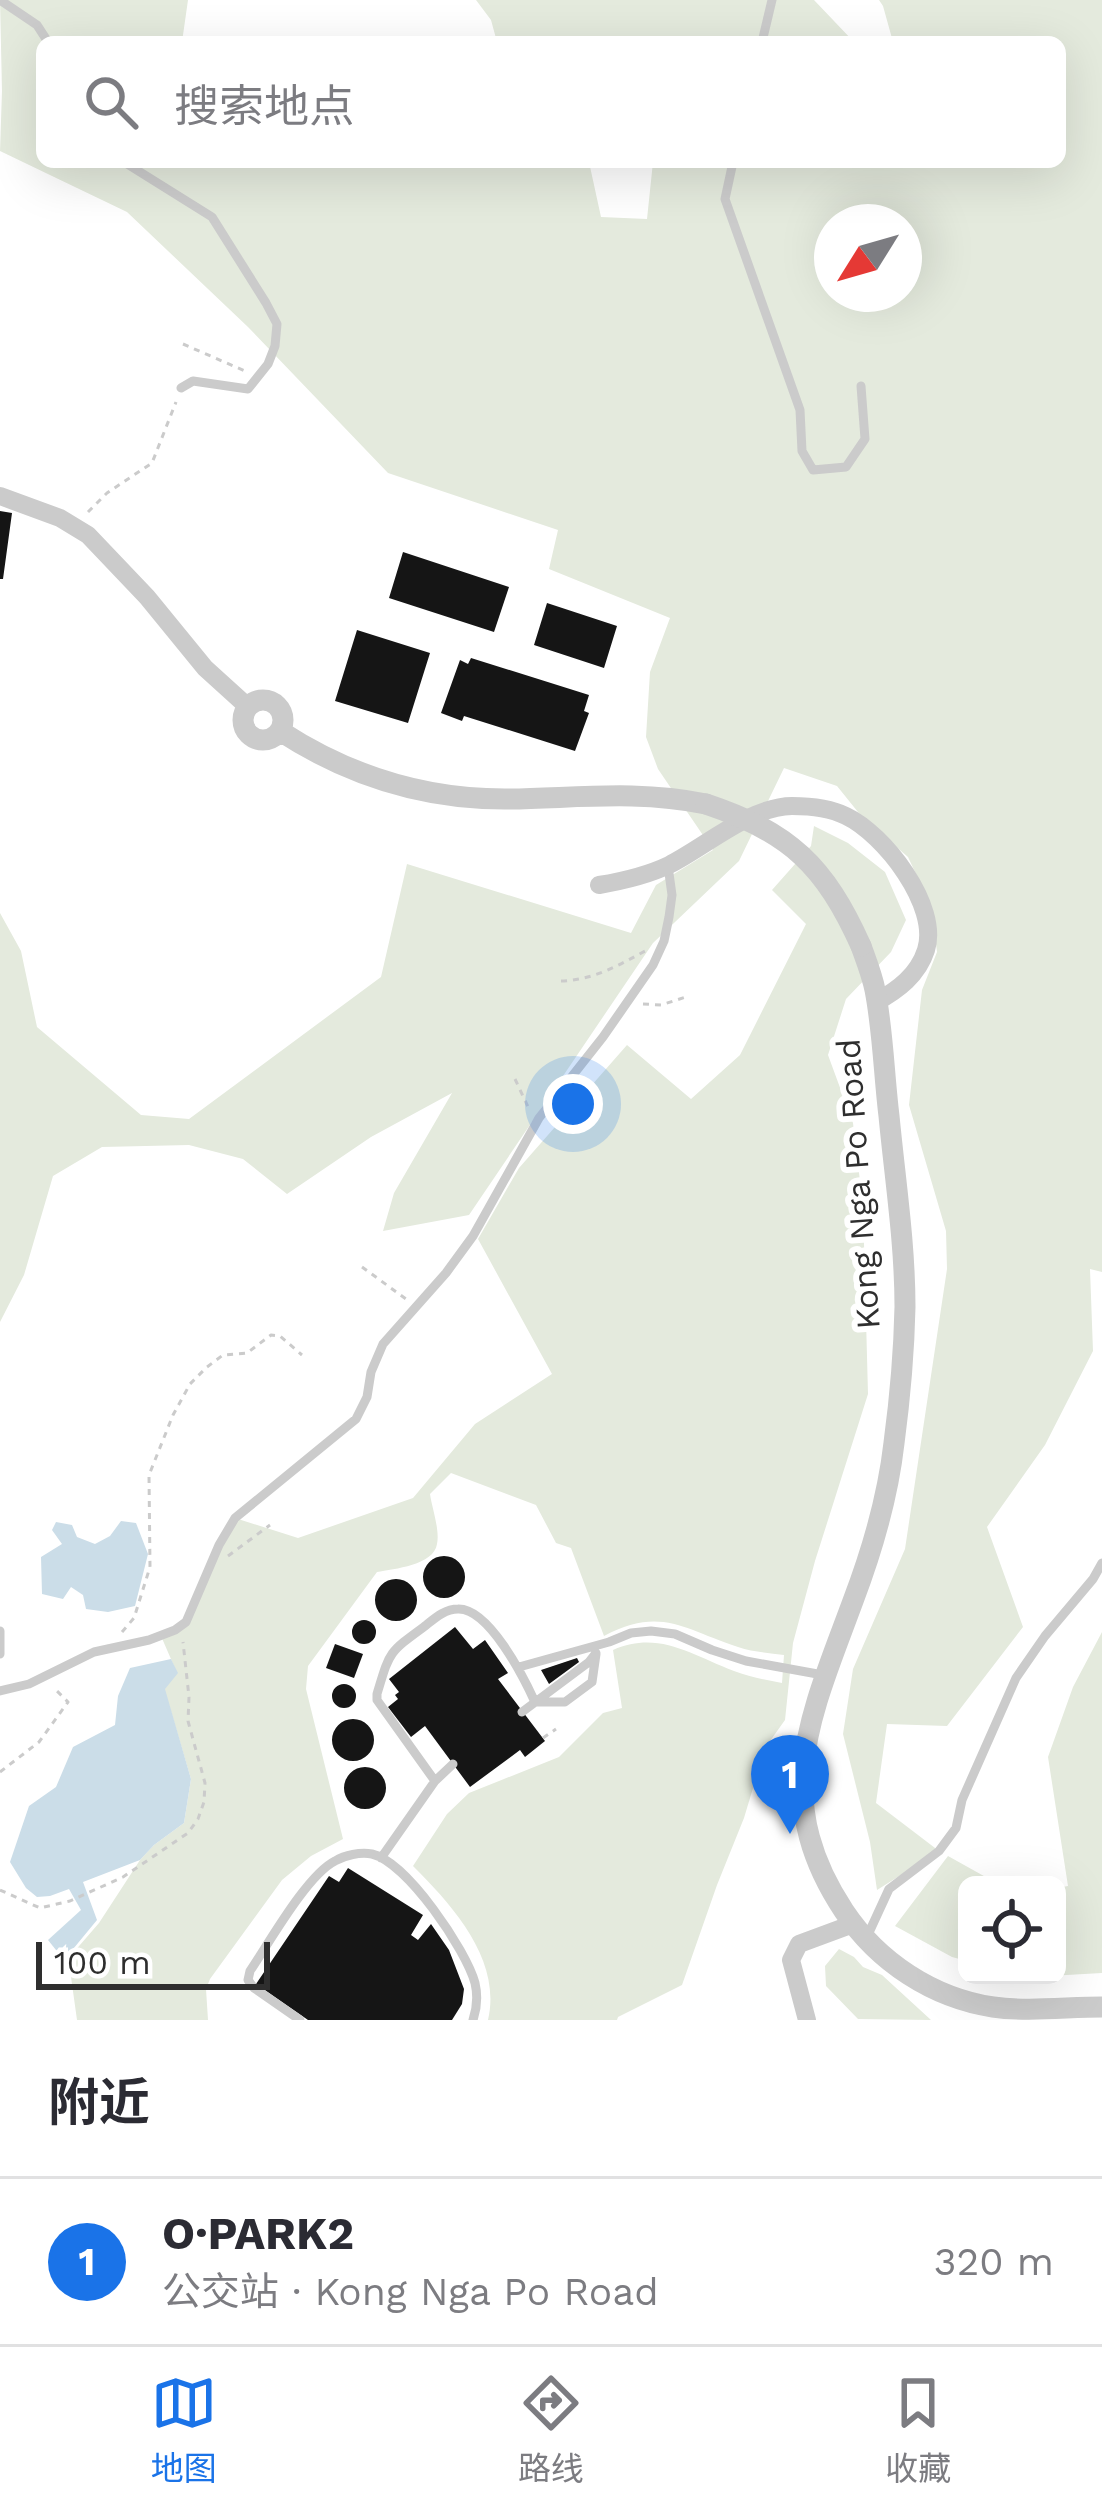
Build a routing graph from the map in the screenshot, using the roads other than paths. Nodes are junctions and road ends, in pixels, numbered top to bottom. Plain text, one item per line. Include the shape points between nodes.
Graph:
1 (0, 0) edge
2 (772, 0) edge
3 (44, 36) edge
4 (763, 36) edge
5 (134, 168) edge
6 (733, 168) edge
7 (861, 386) dead end
8 (181, 388) road end
9 (0, 496) edge
10 (248, 707) joint
11 (668, 866) junction
12 (598, 885) dead end
13 (876, 1002) junction
14 (1102, 1563) edge
15 (0, 1631) edge
16 (609, 1642) junction
17 (0, 1654) edge
18 (596, 1654) junction
19 (519, 1667) junction
20 (824, 1676) junction
21 (0, 1691) edge
22 (535, 1702) junction
23 (522, 1712) dead end
24 (453, 1764) dead end
25 (436, 1781) junction
26 (381, 1858) junction
27 (860, 1932) junction
28 (1102, 2007) edge
29 (299, 2020) edge
30 (473, 2020) edge
31 (807, 2020) edge

1 - 3 lane
2 - 4 lane
5 - 8 lane via 212,217 278,324 268,364 248,389 193,381
6 - 7 lane via 725,199 800,410 802,451 812,470 846,467 865,439
9 - 10 street, Kong Nga Po Road via 60,518 100,547
10 - 13 street, Kong Nga Po Road, bridge via 273,703 283,718 280,731 315,754 430,792 652,795 706,804 765,827 807,860 844,909
11 - 12 street, Kong Nga Po Road
11 - 13 street, Kong Nga Po Road via 778,807 846,816 896,859 928,933 916,970
11 - 21 lane via 672,895 653,965 539,1118 446,1273 382,1344 356,1419 235,1518 186,1622
13 - 20 street, Kong Nga Po Road via 902,1234 902,1366 875,1532
14 - 27 lane via 1016,1678 956,1828 889,1889
15 - 17 lane
16 - 18 lane
16 - 19 lane
16 - 20 lane via 631,1633 675,1634 746,1661
18 - 22 lane
18 - 22 lane via 592,1682 565,1702
19 - 22 lane
19 - 25 lane via 486,1625 453,1608 393,1649 377,1700
20 - 27 street, Kong Nga Po Road via 802,1770 803,1809 817,1864
22 - 23 lane
24 - 25 lane
25 - 26 lane
26 - 29 lane via 350,1855 317,1874 250,1971 254,1988
26 - 30 lane via 461,1950 475,1984
27 - 28 street, Kong Nga Po Road via 893,1966 970,2001
27 - 31 street via 799,1944 791,1960

